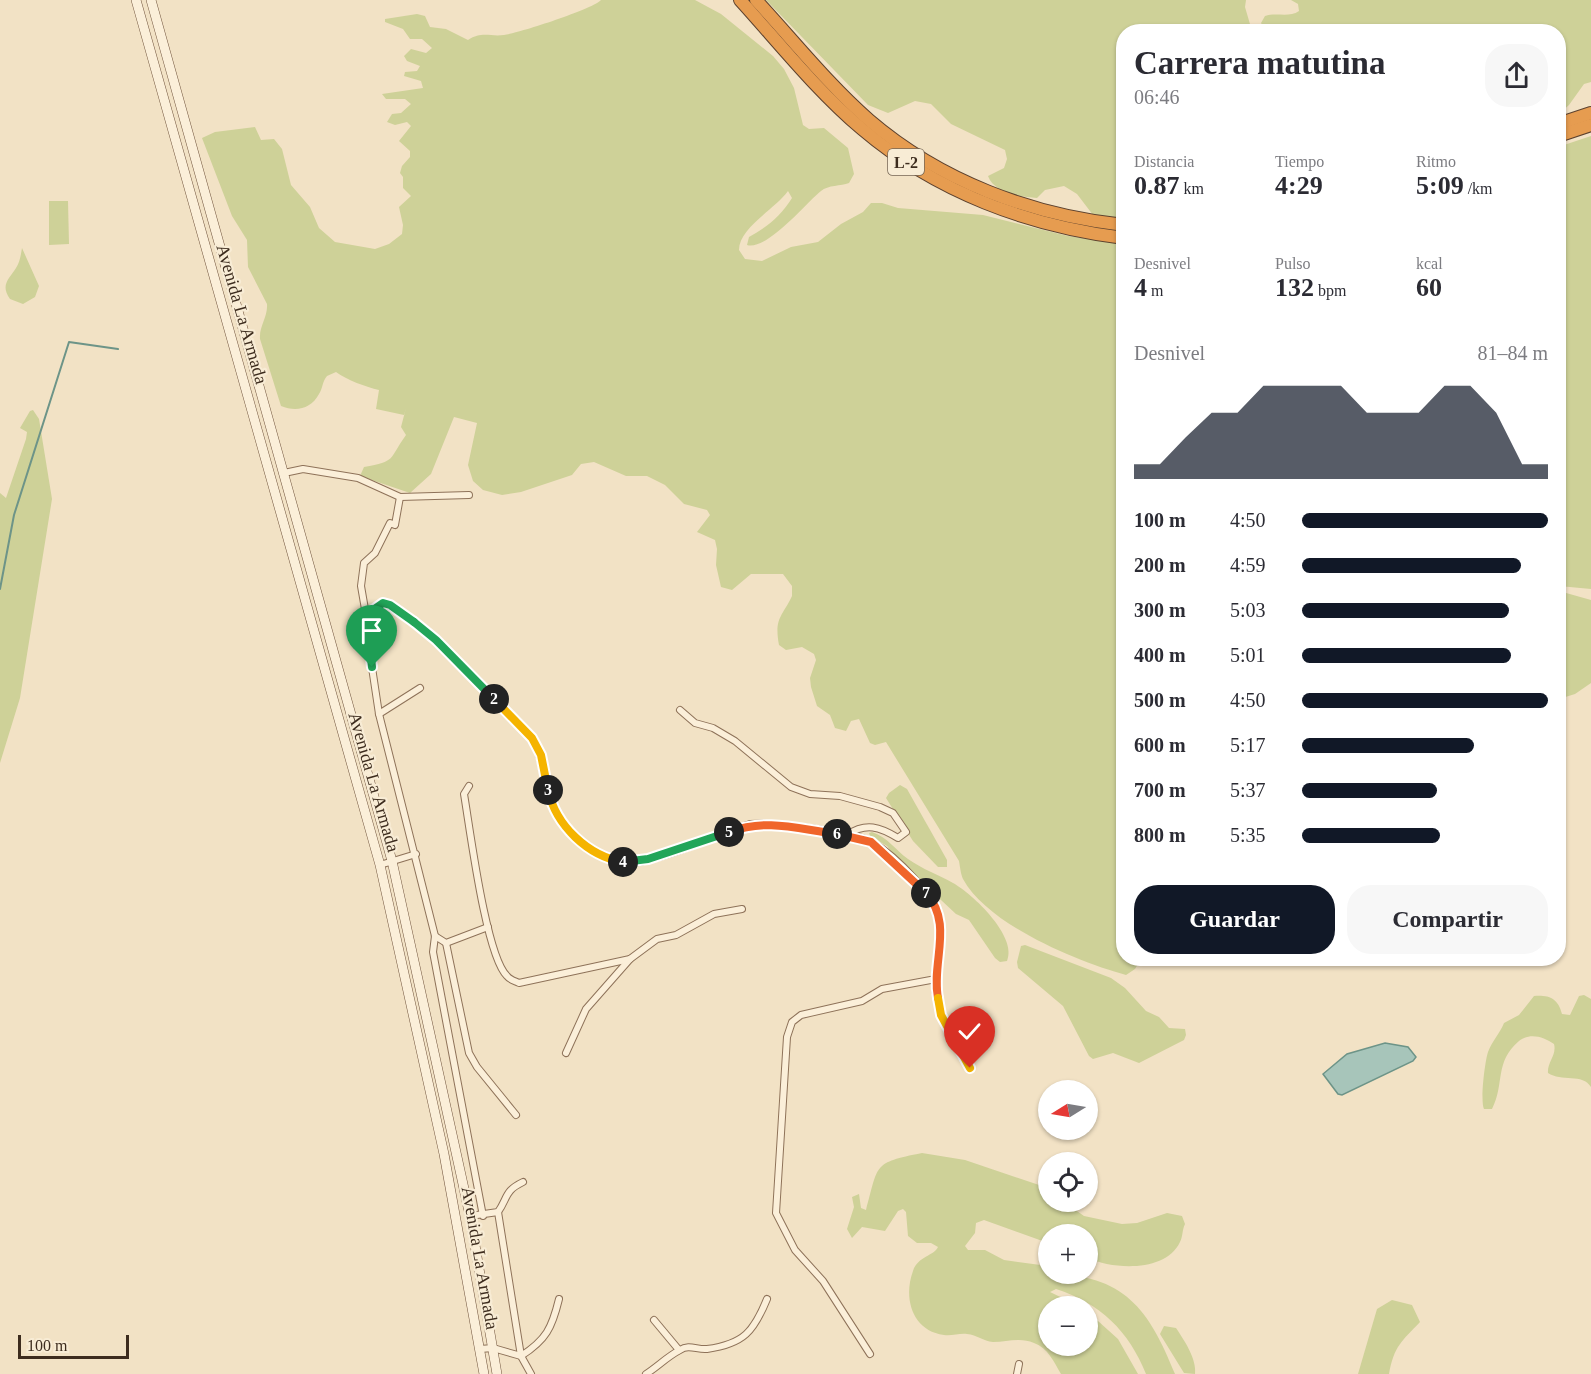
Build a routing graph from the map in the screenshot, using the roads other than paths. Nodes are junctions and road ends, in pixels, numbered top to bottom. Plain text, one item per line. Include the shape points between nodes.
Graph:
1 (136, 0) edge
2 (151, 0) edge
3 (740, 0) edge
4 (756, 0) edge
5 (1591, 112) edge
6 (1566, 121) edge
7 (1591, 125) edge
8 (1566, 133) edge
9 (1116, 224) edge
10 (1116, 236) edge
11 (284, 473) junction
12 (469, 495) dead end
13 (400, 497) junction
14 (366, 615) junction
15 (420, 688) dead end
16 (680, 710) dead end
17 (379, 714) junction
18 (469, 786) dead end
19 (847, 835) junction
20 (416, 854) junction
21 (392, 861) junction
22 (380, 865) junction
23 (742, 909) dead end
24 (488, 927) junction
25 (435, 936) junction
26 (446, 943) junction
27 (630, 959) junction
28 (936, 979) junction
29 (566, 1053) dead end
30 (970, 1068) dead end
31 (516, 1115) dead end
32 (523, 1182) dead end
33 (498, 1212) junction
34 (470, 1216) junction
35 (483, 1216) junction
36 (559, 1299) dead end
37 (767, 1299) dead end
38 (654, 1320) dead end
39 (492, 1348) junction
40 (480, 1349) junction
41 (679, 1350) junction
42 (870, 1354) dead end
43 (521, 1356) junction
44 (1019, 1364) dead end
45 (484, 1374) edge
46 (497, 1374) edge
47 (531, 1374) edge
48 (645, 1374) edge
49 (1017, 1374) edge

1 - 22 main road, Avenida La Armada
2 - 11 main road, Avenida La Armada
3 - 10 highway, L-2 via 840,110 904,162 948,187 1012,213 1062,227
4 - 9 highway, L-2 via 849,101 889,136 926,160 972,185 1035,208
5 - 6 highway
7 - 8 highway
11 - 13 street via 303,469 358,478
11 - 21 main road, Avenida La Armada
12 - 13 street
13 - 14 street via 395,525 390,523 375,553 364,563 361,586
14 - 17 street
14 - 19 street via 383,603 390,605 437,641 532,738 541,755 550,801 559,818 588,848 608,859 628,863 648,859 750,824
15 - 17 street
16 - 19 street via 695,723 735,741 791,787 880,807 893,813 906,832 898,838 885,830 862,827
17 - 20 street
18 - 24 street via 464,794
19 - 28 street via 871,842 936,904 942,924
20 - 21 street
20 - 25 street
21 - 22 street
21 - 34 main road, Avenida La Armada
22 - 40 main road, Avenida La Armada via 444,1154
23 - 27 street via 714,914 676,935 657,939
24 - 26 street
24 - 27 street via 504,973 519,982
25 - 26 street
25 - 35 street via 433,952
26 - 31 street via 469,1053
27 - 29 street via 586,1009
28 - 30 street via 941,1015
28 - 42 street via 882,989 862,1001 801,1015 792,1022 787,1037 776,1212 795,1250 823,1281
32 - 33 street via 512,1187
33 - 35 street
33 - 43 street
34 - 35 street
34 - 39 main road, Avenida La Armada
36 - 43 street via 548,1331 539,1344
37 - 41 street via 754,1328 743,1336 709,1348
38 - 41 street
39 - 40 street
39 - 43 street
39 - 46 main road, Avenida La Armada
40 - 45 main road, Avenida La Armada
41 - 48 street
43 - 47 street
44 - 49 street

